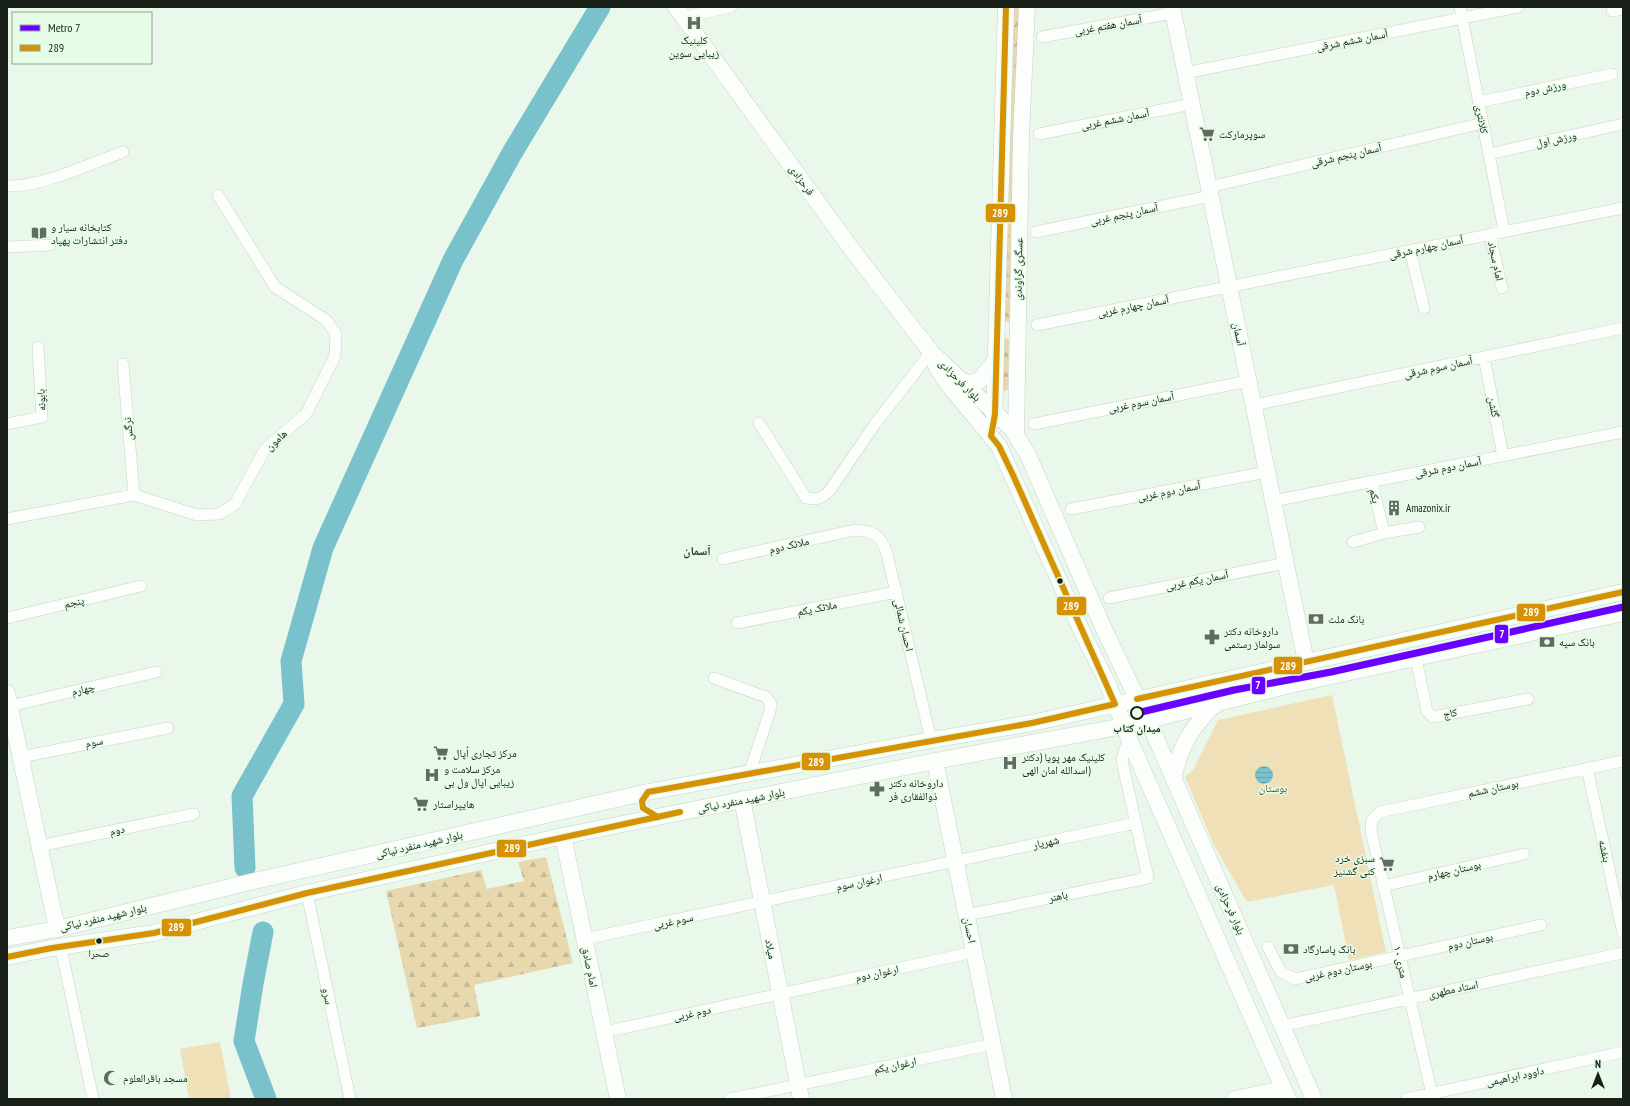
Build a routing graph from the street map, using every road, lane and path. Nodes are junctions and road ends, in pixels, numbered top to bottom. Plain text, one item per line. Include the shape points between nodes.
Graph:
1 (731, 7) edge
2 (1006, 7) edge
3 (1027, 7) edge
4 (1518, 7) edge
5 (1623, 9) edge
6 (1173, 10) edge
7 (1612, 11) dead end
8 (680, 12) edge
9 (1461, 12) edge
10 (1042, 37) dead end
11 (1186, 73) junction
12 (1612, 74) dead end
13 (1479, 102) junction
14 (1192, 104) junction
15 (1483, 123) junction
16 (1623, 124) edge
17 (1038, 134) dead end
18 (123, 152) dead end
19 (1489, 154) junction
20 (7, 186) edge
21 (1210, 192) junction
22 (218, 195) dead end
23 (1623, 208) edge
24 (1504, 231) junction
25 (1036, 232) dead end
26 (1490, 234) junction
27 (50, 245) dead end
28 (7, 247) edge
29 (1410, 250) junction
30 (1230, 288) junction
31 (1502, 288) dead end
32 (1424, 308) dead end
33 (1037, 325) dead end
34 (1017, 328) junction
35 (1623, 328) edge
36 (998, 329) junction
37 (38, 347) dead end
38 (931, 352) junction
39 (1484, 358) junction
40 (996, 360) junction
41 (123, 364) dead end
42 (960, 380) junction
43 (1248, 381) junction
44 (1254, 405) junction
45 (995, 414) junction
46 (7, 424) edge
47 (759, 424) dead end
48 (1034, 424) dead end
49 (1623, 432) edge
50 (1016, 435) junction
51 (991, 436) junction
52 (1503, 456) junction
53 (1267, 472) junction
54 (1372, 482) junction
55 (134, 495) junction
56 (1273, 501) junction
57 (1071, 509) dead end
58 (7, 519) edge
59 (1419, 527) dead end
60 (855, 530) joint
61 (1384, 533) junction
62 (1353, 542) dead end
63 (723, 559) dead end
64 (1286, 563) junction
65 (141, 586) dead end
66 (896, 592) junction
67 (1623, 592) edge
68 (1109, 598) dead end
69 (1623, 613) edge
70 (7, 618) edge
71 (738, 623) dead end
72 (1103, 627) junction
73 (1083, 634) junction
74 (1416, 659) junction
75 (1306, 662) junction
76 (156, 672) dead end
77 (714, 678) dead end
78 (1137, 698) junction
79 (1528, 699) dead end
80 (8, 700) edge
81 (1217, 703) junction
82 (1115, 704) junction
83 (1148, 720) junction
84 (168, 728) dead end
85 (1127, 734) junction
86 (931, 740) junction
87 (21, 757) junction
88 (1623, 760) edge
89 (935, 761) junction
90 (1587, 768) junction
91 (749, 774) junction
92 (1174, 777) junction
93 (648, 792) junction
94 (742, 799) junction
95 (194, 814) dead end
96 (658, 817) junction
97 (1136, 823) junction
98 (1370, 825) joint
99 (563, 836) junction
100 (40, 846) junction
101 (1206, 850) junction
102 (1524, 854) dead end
103 (1184, 859) junction
104 (956, 861) junction
105 (250, 882) junction
106 (1383, 886) junction
107 (307, 893) junction
108 (762, 902) junction
109 (258, 906) junction
110 (967, 915) junction
111 (1541, 925) dead end
112 (57, 928) junction
113 (1623, 934) edge
114 (7, 938) edge
115 (584, 939) junction
116 (1268, 947) dead end
117 (56, 948) junction
118 (974, 952) junction
119 (1623, 953) edge
120 (7, 957) edge
121 (1400, 957) junction
122 (7, 966) edge
123 (780, 994) junction
124 (1410, 998) junction
125 (1282, 1026) junction
126 (604, 1032) junction
127 (993, 1044) junction
128 (1623, 1052) edge
129 (800, 1092) edge
130 (1286, 1094) edge
131 (1432, 1096) edge
132 (93, 1099) edge
133 (350, 1099) edge
134 (618, 1099) edge
135 (730, 1099) edge
136 (1004, 1099) edge
137 (1235, 1099) edge
138 (1314, 1099) edge
139 (1406, 1099) edge

1 - 8 street
2 - 36 main road, عسگری گراوندی
3 - 34 main road, عسگری گراوندی
4 - 9 street, آسمان ششم شرقی
5 - 7 street
6 - 10 street, آسمان هفتم غربی
6 - 11 main road, آسمان
8 - 38 main road, فرحزادی via 853,251
9 - 11 street, آسمان ششم شرقی
9 - 13 street, کلانتری
11 - 14 main road, آسمان
12 - 13 street, ورزش دوم
13 - 15 street, کلانتری
14 - 17 street, آسمان ششم غربی
14 - 21 main road, آسمان
15 - 19 street, کلانتری
15 - 21 street, آسمان پنجم شرقی
16 - 19 street, ورزش اول
18 - 20 street via 37,182
19 - 24 street, کلانتری
21 - 25 street, آسمان پنجم غربی
21 - 30 main road, آسمان
22 - 55 street, هامون via 275,286 326,320 336,334 335,356 306,414 265,449 235,504 219,514 197,515
23 - 24 street, آسمان چهارم شرقی
24 - 26 street, آسمان چهارم شرقی
26 - 29 street, آسمان چهارم شرقی
26 - 31 street, امام سجاد
27 - 28 street
29 - 30 street, آسمان چهارم شرقی
29 - 32 street
30 - 33 street, آسمان چهارم غربی
30 - 43 main road, آسمان
34 - 36 main road
34 - 50 main road, عسگری گراوندی
35 - 39 street, آسمان سوم شرقی
36 - 40 main road, عسگری گراوندی
37 - 46 street, بابونه via 42,417
38 - 42 main road, بلوار فرحزادی
38 - 47 street via 875,424 830,490 818,499 806,498
38 - 51 main road, بلوار فرحزادی via 936,366 950,387
39 - 44 street, آسمان سوم شرقی
39 - 52 street, گلشن
40 - 42 main road via 983,379 968,383
40 - 45 main road, عسگری گراوندی
41 - 55 street, نرگس
42 - 45 main road, بلوار فرحزادی
43 - 44 main road, آسمان
43 - 48 street, آسمان سوم غربی
44 - 53 main road, آسمان
45 - 50 main road, بلوار فرحزادی
45 - 51 main road, عسگری گراوندی
49 - 52 street, آسمان دوم شرقی
50 - 72 main road, بلوار فرحزادی via 1028,455
51 - 73 main road, بلوار فرحزادی via 1000,446
52 - 54 street, آسمان دوم شرقی
53 - 56 main road, آسمان
53 - 57 street, آسمان دوم غربی
54 - 56 street, آسمان دوم شرقی
54 - 61 street, یکم
55 - 58 street, هامون
56 - 64 main road, آسمان
59 - 61 street
60 - 63 street, ملائک دوم
60 - 66 street, احسان شمالی via 872,532 884,544
61 - 62 street
64 - 68 street, آسمان یکم غربی
64 - 75 main road, آسمان
65 - 70 street, پنجم
66 - 71 street, ملائک یکم
66 - 86 street, احسان شمالی
67 - 75 main road, بلوار شهید منفرد نیاکی
69 - 74 main road, بلوار شهید منفرد نیاکی
72 - 73 main road via 1101,639 1095,641
72 - 78 main road, بلوار فرحزادی
73 - 82 main road, بلوار فرحزادی
74 - 79 street, کاج via 1427,711 1433,717
74 - 81 main road, بلوار شهید منفرد نیاکی
75 - 78 main road, بلوار شهید منفرد نیاکی
76 - 80 street, چهارم
77 - 91 street via 766,697 771,704
78 - 82 main road, بلوار شهید منفرد نیاکی
78 - 83 main road, بلوار فرحزادی
80 - 87 main road
81 - 83 main road, بلوار شهید منفرد نیاکی
81 - 92 main road via 1203,716 1187,739 1177,761
82 - 85 main road, بلوار فرحزادی
82 - 86 main road, بلوار شهید منفرد نیاکی via 1032,723
83 - 85 main road, بلوار شهید منفرد نیاکی
83 - 92 main road, بلوار فرحزادی
84 - 87 street, سوم
85 - 89 main road, بلوار شهید منفرد نیاکی
85 - 97 street via 1122,762
85 - 103 main road
86 - 91 main road, بلوار شهید منفرد نیاکی
87 - 100 main road
88 - 90 street, بوستان ششم
89 - 94 main road, بلوار شهید منفرد نیاکی
89 - 104 main road, احسان
90 - 98 street, بوستان ششم via 1380,812 1374,816
90 - 113 street, بنفشه
91 - 93 main road, بلوار شهید منفرد نیاکی
92 - 101 main road, بلوار فرحزادی
93 - 96 main road via 643,798 642,808 645,812
93 - 105 main road, بلوار شهید منفرد نیاکی
94 - 96 main road, بلوار شهید منفرد نیاکی
94 - 108 main road, میلاد
95 - 100 street, دوم
96 - 99 main road, بلوار شهید منفرد نیاکی
97 - 104 street, شهریار
97 - 110 street, باهنر via 1148,878
98 - 106 street, ۱۰ متری
99 - 107 main road, بلوار شهید منفرد نیاکی
99 - 115 main road, امام صادق
100 - 112 main road
101 - 103 main road via 1191,849
101 - 125 main road, بلوار فرحزادی
102 - 106 street, بوستان چهارم
103 - 130 main road
104 - 108 street, ارغوان سوم
104 - 110 main road, احسان
105 - 109 main road via 264,885 268,892 267,898
105 - 112 main road, بلوار شهید منفرد نیاکی
106 - 121 street, ۱۰ متری
107 - 109 main road, بلوار شهید منفرد نیاکی
107 - 133 street, سرو
108 - 115 street, سوم غربی
108 - 123 main road, میلاد
109 - 117 main road, بلوار شهید منفرد نیاکی via 154,933
110 - 118 main road, احسان
111 - 121 street, بوستان دوم
112 - 114 main road, بلوار شهید منفرد نیاکی
115 - 126 main road, امام صادق
116 - 121 street, بوستان دوم غربی via 1281,972 1295,979
117 - 120 main road, بلوار شهید منفرد نیاکی
117 - 122 main road via 33,959
117 - 132 street
118 - 123 street, ارغوان دوم
118 - 127 main road, احسان
119 - 124 street, استاد مطهری
121 - 124 street, ۱۰ متری
123 - 126 street, دوم غربی
123 - 129 main road, میلاد
124 - 125 street, استاد مطهری
124 - 131 street, ۱۰ متری
125 - 138 main road, بلوار فرحزادی
126 - 134 main road, امام صادق
127 - 129 street, ارغوان یکم
127 - 136 main road, احسان
128 - 131 street, داوود ابراهیمی
129 - 135 street, ارغوان یکم
130 - 137 main road
131 - 139 street, داوود ابراهیمی

